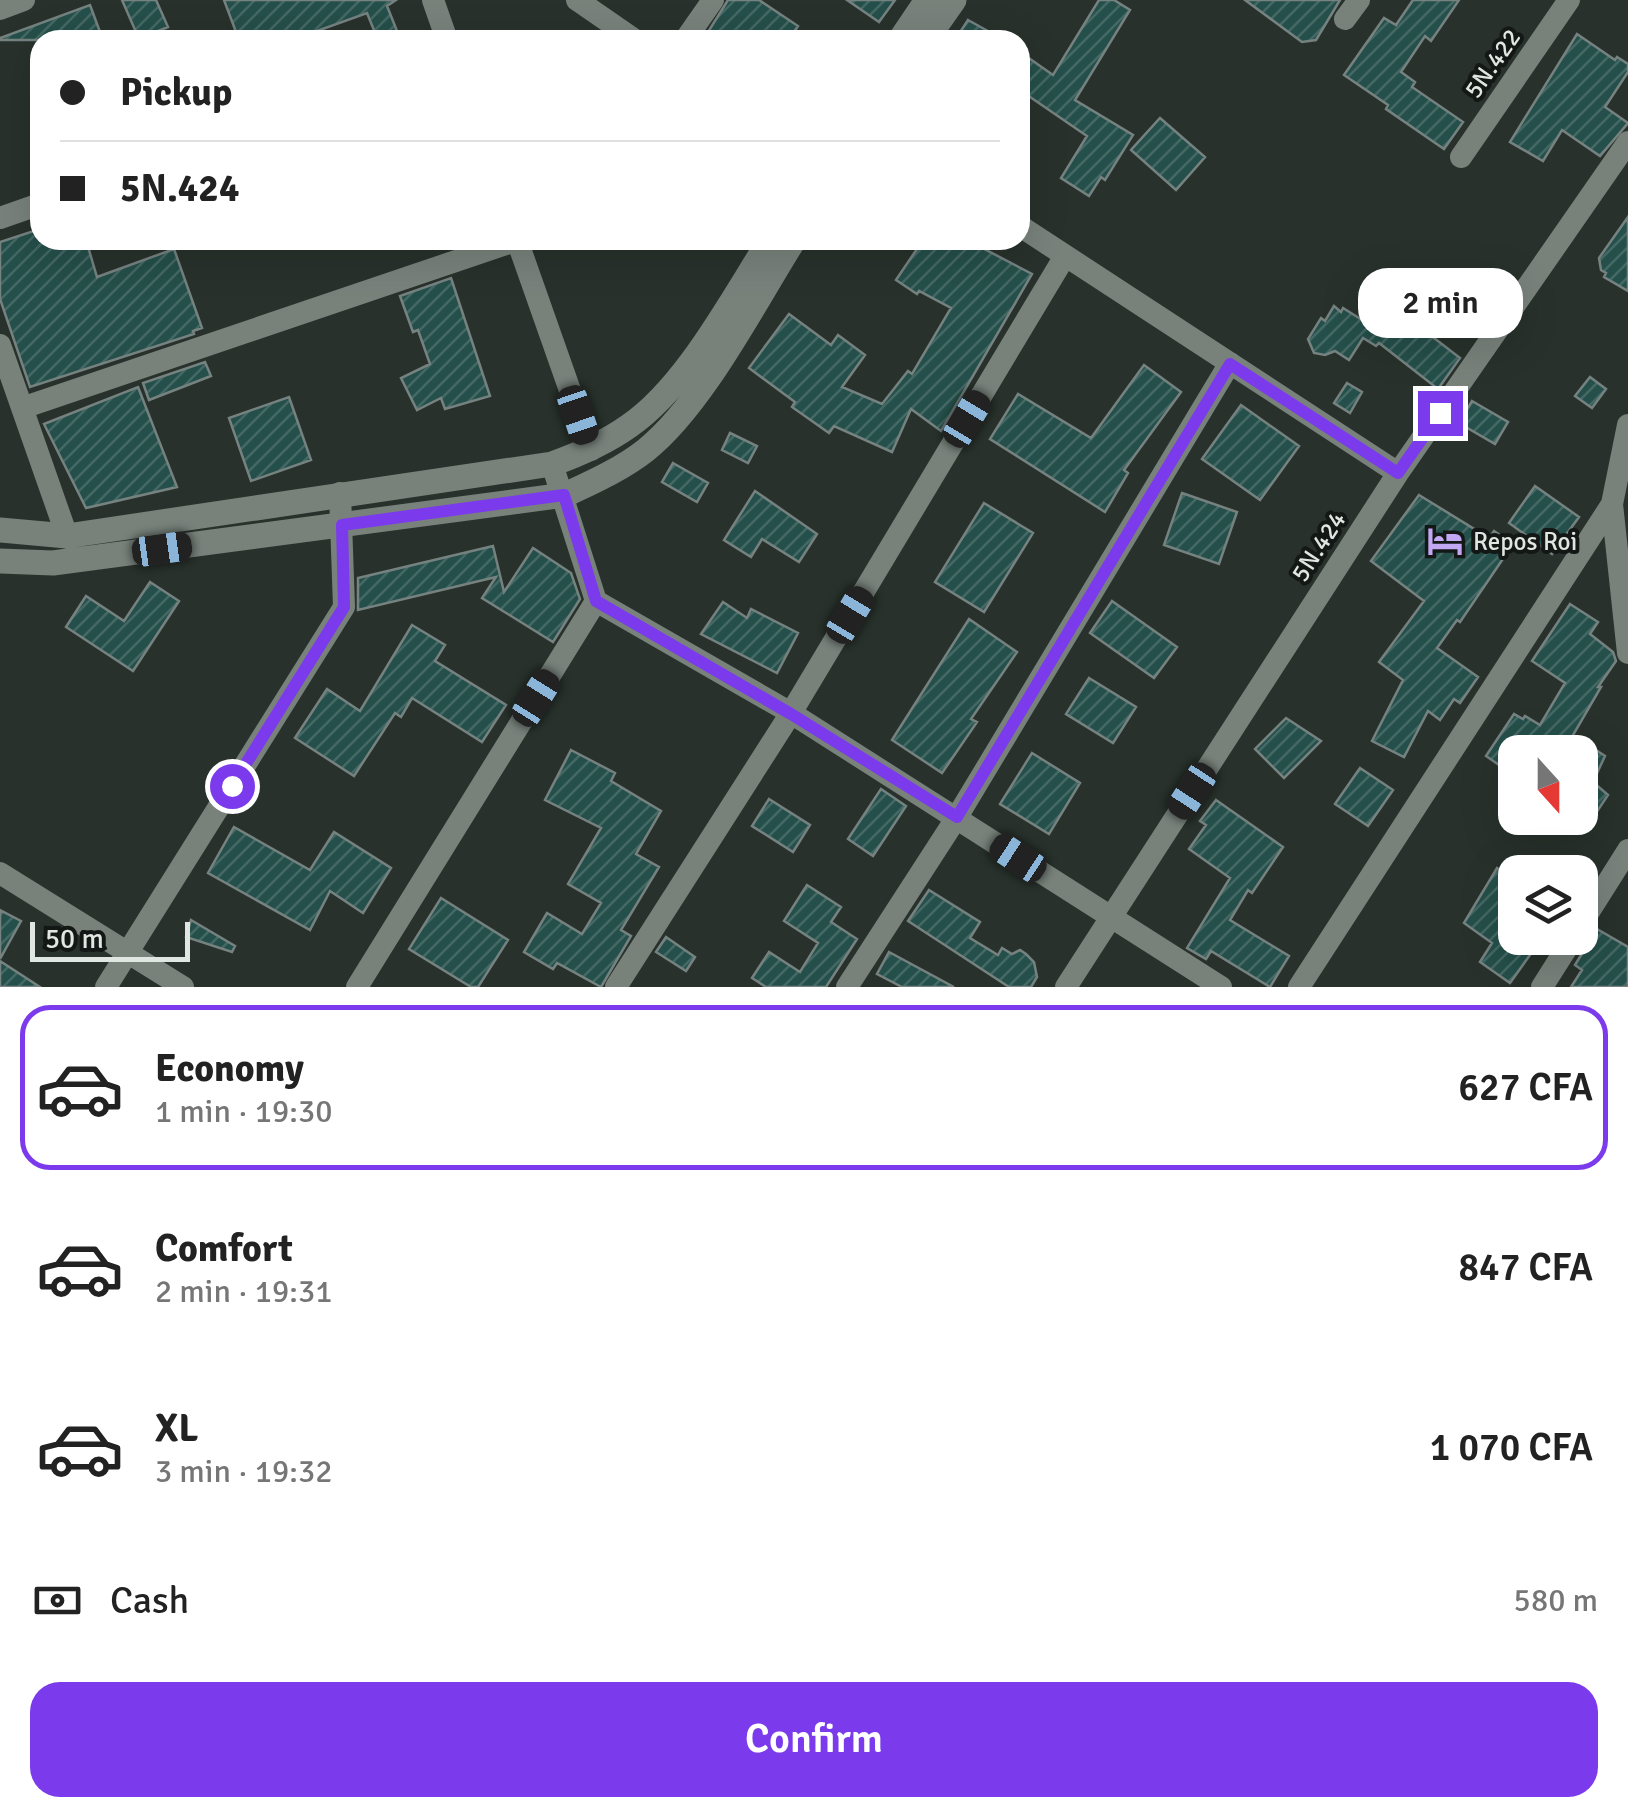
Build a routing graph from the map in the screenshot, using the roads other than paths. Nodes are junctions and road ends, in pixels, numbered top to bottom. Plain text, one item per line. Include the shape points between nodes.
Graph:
1 (24, 0) edge
2 (433, 0) edge
3 (577, 0) edge
4 (712, 0) edge
5 (927, 0) edge
6 (954, 0) edge
7 (1569, 0) edge
8 (0, 9) edge
9 (444, 30) edge
10 (620, 30) edge
11 (692, 30) edge
12 (907, 30) edge
13 (933, 30) edge
14 (1628, 142) edge
15 (1461, 157) dead end
16 (30, 208) edge
17 (0, 218) edge
18 (1030, 233) edge
19 (488, 250) edge
20 (521, 250) edge
21 (764, 250) edge
22 (788, 250) edge
23 (1065, 256) junction
24 (0, 346) edge
25 (1230, 364) junction
26 (22, 408) junction
27 (1627, 431) edge
28 (591, 450) junction
29 (552, 464) junction
30 (1398, 473) junction
31 (340, 493) junction
32 (564, 495) junction
33 (1612, 504) junction
34 (342, 525) junction
35 (0, 530) edge
36 (67, 536) junction
37 (0, 561) edge
38 (596, 601) junction
39 (1628, 653) edge
40 (791, 714) junction
41 (957, 817) junction
42 (1628, 850) edge
43 (0, 873) edge
44 (1598, 898) edge
45 (1110, 918) junction
46 (127, 953) junction
47 (1562, 955) edge
48 (106, 987) edge
49 (183, 987) edge
50 (357, 987) edge
51 (616, 987) edge
52 (847, 987) edge
53 (1066, 987) edge
54 (1221, 987) edge
55 (1300, 987) edge
56 (1542, 987) edge

1 - 8 street
2 - 9 street
3 - 10 street
4 - 11 street
5 - 12 main road
6 - 13 main road
7 - 15 street, 5N.422
14 - 30 street, 5N.424
16 - 17 street
18 - 23 street
19 - 26 street
20 - 28 street
21 - 28 main road via 661,399
22 - 32 main road via 672,424 646,450
23 - 25 street
23 - 40 street
24 - 26 street
25 - 30 street
25 - 41 street
26 - 36 street
27 - 33 street
28 - 29 main road
29 - 31 main road
29 - 32 street
30 - 45 street, 5N.424
31 - 34 street
31 - 36 main road
32 - 34 main road
32 - 38 street
33 - 39 street
33 - 55 street
34 - 37 main road via 53,563
34 - 46 street via 344,607
35 - 36 main road
38 - 40 street
38 - 50 street
40 - 41 street
40 - 51 street
41 - 45 street
41 - 52 street
42 - 44 street
43 - 46 street
45 - 53 street, 5N.424
45 - 54 street
46 - 48 street
46 - 49 street
47 - 56 street

